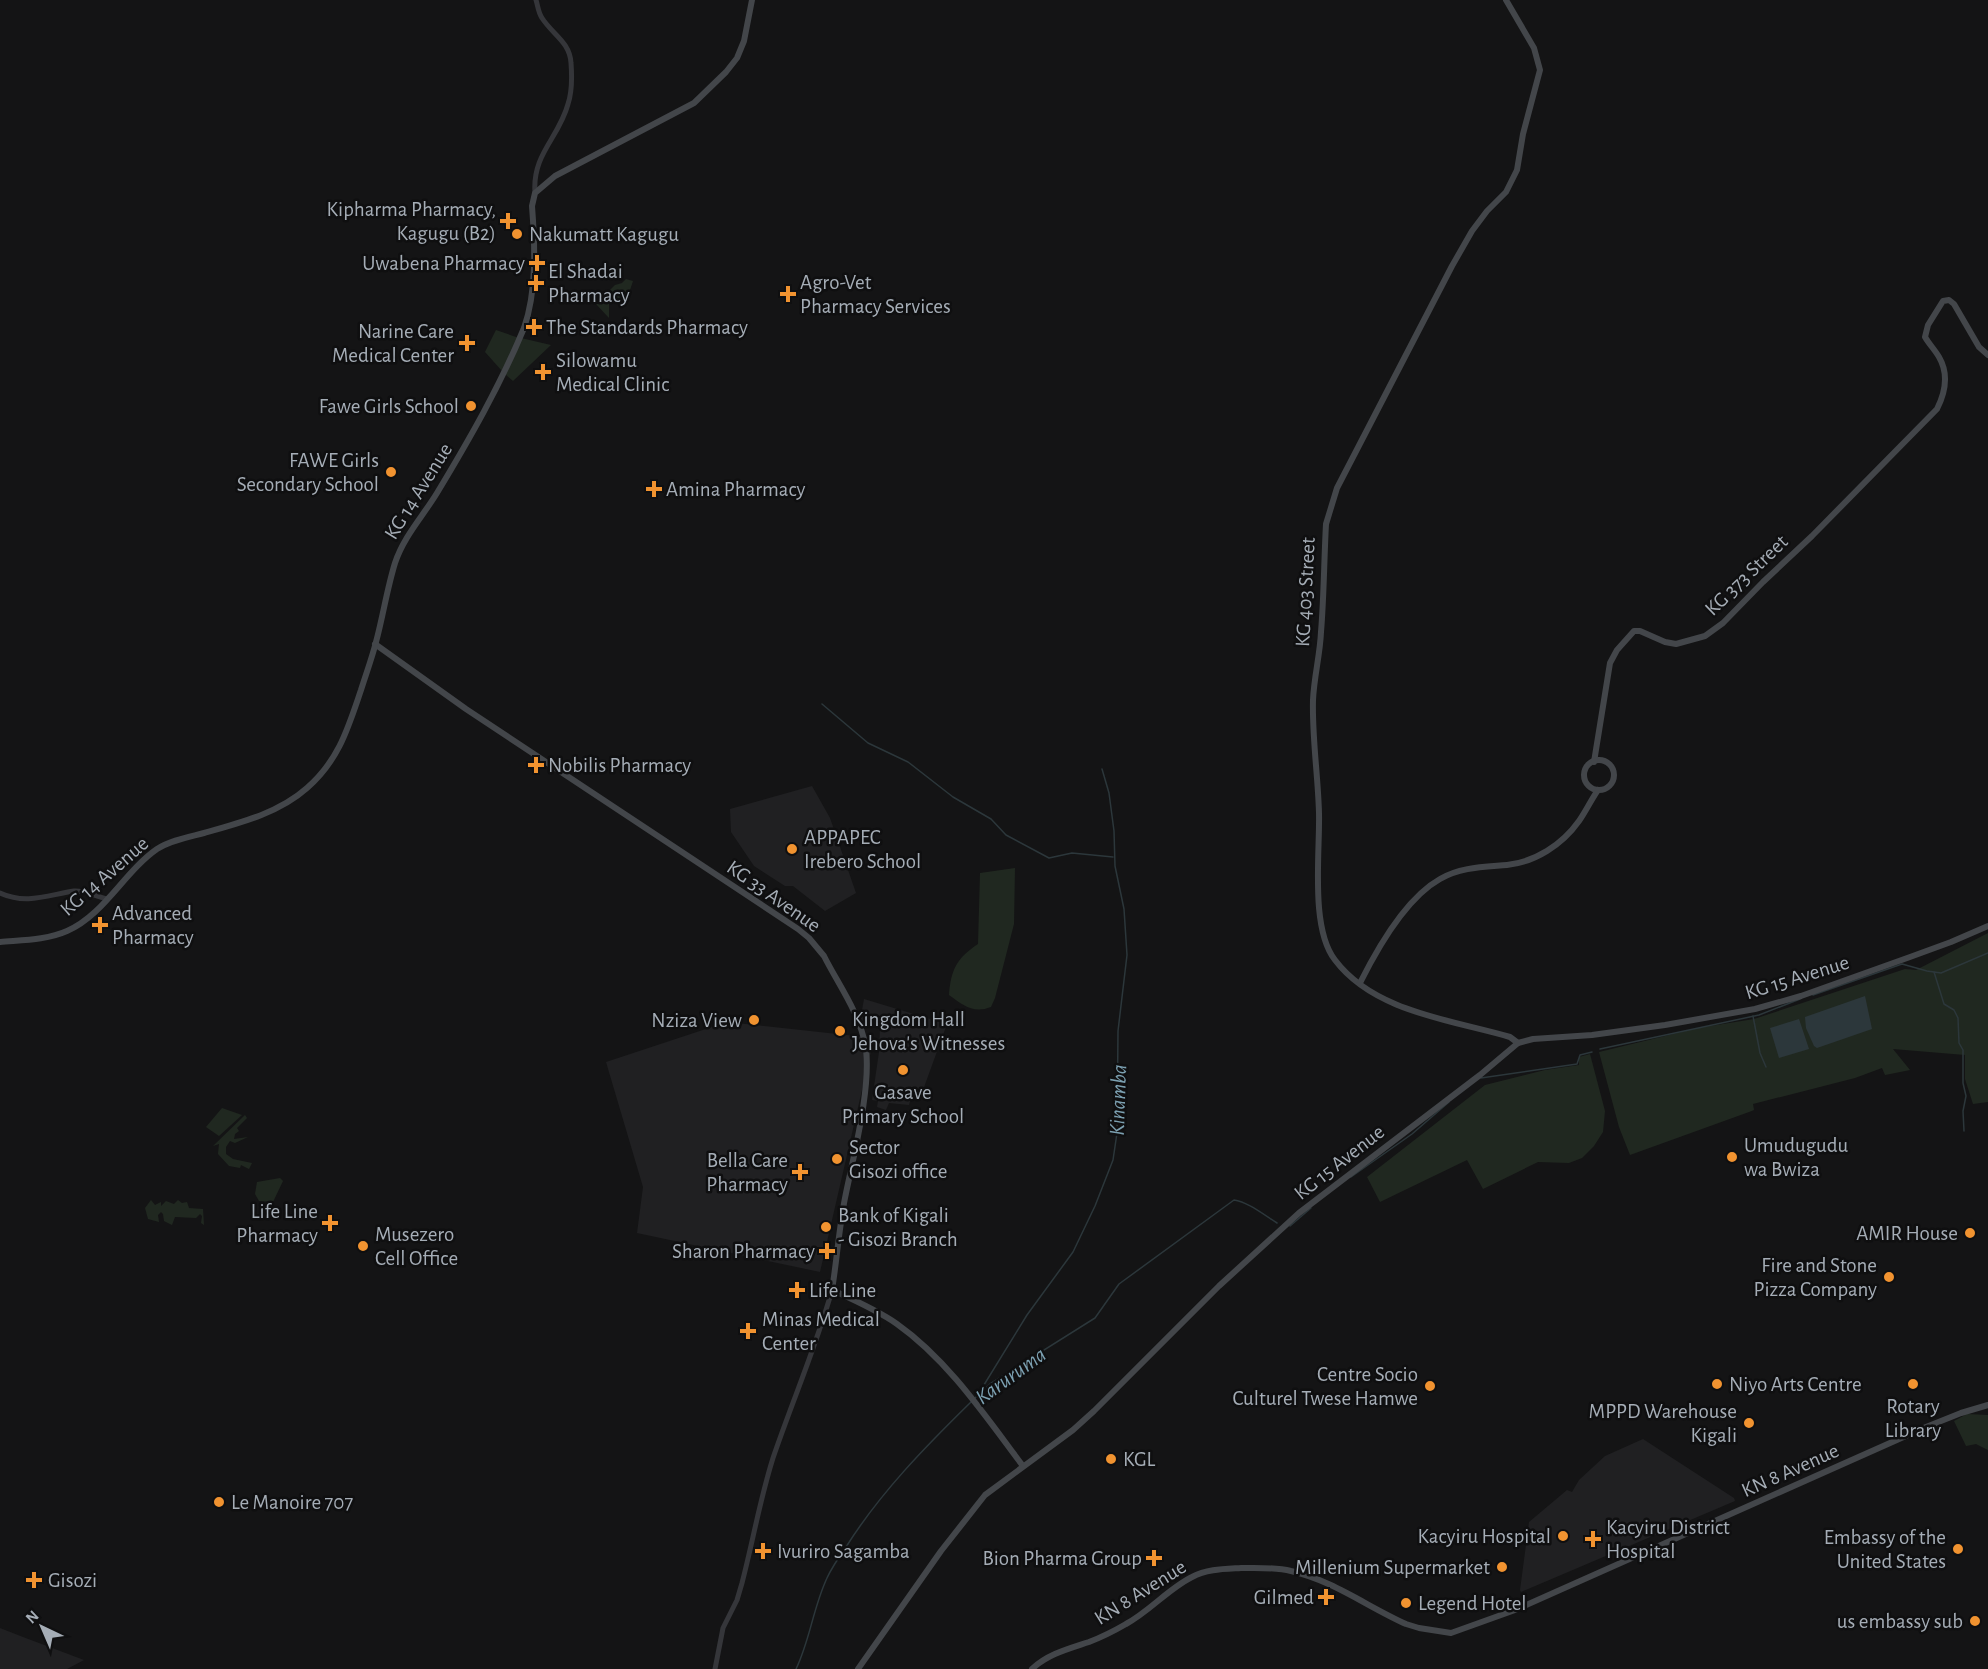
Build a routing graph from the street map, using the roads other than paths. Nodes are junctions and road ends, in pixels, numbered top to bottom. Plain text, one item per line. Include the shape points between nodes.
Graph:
1 (536, 0) edge
2 (752, 0) edge
3 (1506, 0) edge
4 (536, 193) junction
5 (1988, 355) edge
6 (375, 644) junction
7 (1596, 751) junction
8 (1603, 761) junction
9 (1594, 762) junction
10 (1591, 787) junction
11 (1598, 790) junction
12 (1591, 802) junction
13 (0, 893) edge
14 (107, 899) junction
15 (1988, 926) edge
16 (0, 942) edge
17 (1359, 983) junction
18 (1518, 1043) junction
19 (832, 1290) junction
20 (1988, 1407) edge
21 (1023, 1466) junction
22 (715, 1669) edge
23 (858, 1669) edge
24 (1032, 1669) edge

1 - 4 street via 541,17 569,50 571,65 569,103 539,159 534,179
2 - 4 main road via 735,63 694,103 555,176
3 - 17 main road, KG 403 Street via 1534,48 1540,70 1511,185 1472,231 1452,266 1336,488 1326,524 1322,632 1313,702 1319,908 1333,958
4 - 6 main road, KG 14 Avenue via 532,206 529,314 473,433 398,555
5 - 7 main road, KG 373 Street via 1979,347 1954,304 1943,301 1925,337 1944,371 1945,388 1937,409 1723,623 1705,636 1676,644 1634,631 1610,663
6 - 14 main road, KG 14 Avenue via 344,740 307,788 266,814 160,848
6 - 19 main road, KG 33 Avenue via 466,710 798,929 824,956 858,1022 867,1059
7 - 8 main road
7 - 9 main road
8 - 9 main road
8 - 11 main road via 1612,767 1614,778 1607,788
9 - 10 main road via 1585,772
10 - 11 main road
10 - 12 main road
11 - 12 main road
12 - 17 main road via 1567,835 1534,858 1462,870 1430,886 1395,925
13 - 14 street via 26,900 77,891
14 - 16 main road, KG 14 Avenue via 86,920 65,932
15 - 18 main road, KG 15 Avenue via 1801,996 1755,1009 1665,1025
17 - 18 main road, KG 403 Street via 1399,1007 1510,1036
18 - 21 main road, KG 15 Avenue via 1299,1213 1219,1286 1094,1411
19 - 21 main road via 882,1314 920,1343 957,1381
19 - 22 street via 772,1461 742,1583 723,1628
20 - 24 main road, KN 8 Avenue via 1918,1430 1515,1610 1451,1633 1406,1624 1310,1576 1289,1570 1226,1569 1195,1575 1129,1622 1047,1657
21 - 23 main road, KG 15 Avenue via 974,1506

